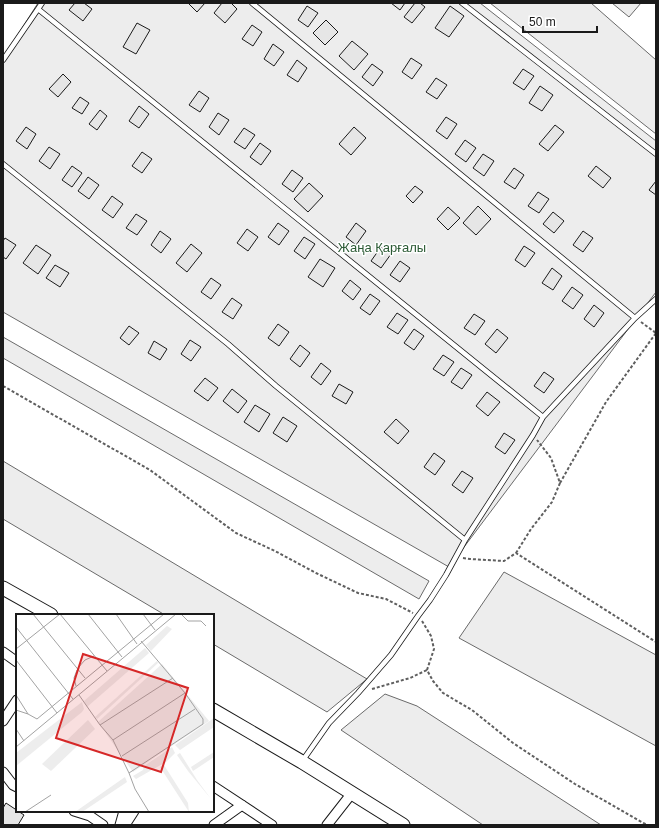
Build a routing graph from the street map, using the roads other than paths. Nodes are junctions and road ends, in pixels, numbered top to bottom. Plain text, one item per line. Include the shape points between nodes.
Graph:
1 (42, 3) edge
2 (252, 3) edge
3 (462, 3) edge
4 (38, 9) junction
5 (3, 60) edge
6 (656, 154) edge
7 (3, 164) edge
8 (656, 299) edge
9 (635, 318) junction
10 (543, 417) junction
11 (465, 540) junction
12 (3, 588) edge
13 (49, 614) edge
14 (3, 652) edge
15 (16, 661) edge
16 (16, 702) edge
17 (214, 711) edge
18 (3, 721) edge
19 (302, 762) junction
20 (3, 772) edge
21 (16, 786) edge
22 (214, 787) edge
23 (352, 793) junction
24 (242, 805) junction
25 (77, 812) edge
26 (124, 812) edge
27 (133, 812) edge
28 (103, 825) edge
29 (120, 825) edge
30 (125, 825) edge
31 (214, 825) edge
32 (272, 825) edge
33 (327, 825) edge
34 (404, 825) edge

1 - 4 lane
2 - 9 lane
3 - 6 lane
4 - 5 lane
4 - 10 lane
7 - 11 lane via 222,339
8 - 9 lane
9 - 10 lane
10 - 11 lane
11 - 19 lane via 430,600 391,654 329,723
12 - 13 main road
14 - 15 street
16 - 18 street
17 - 19 main road
19 - 23 main road
20 - 21 street
22 - 24 street
23 - 33 street
23 - 34 main road
24 - 31 street
24 - 32 street
25 - 28 street via 90,816
26 - 29 street
27 - 30 street

